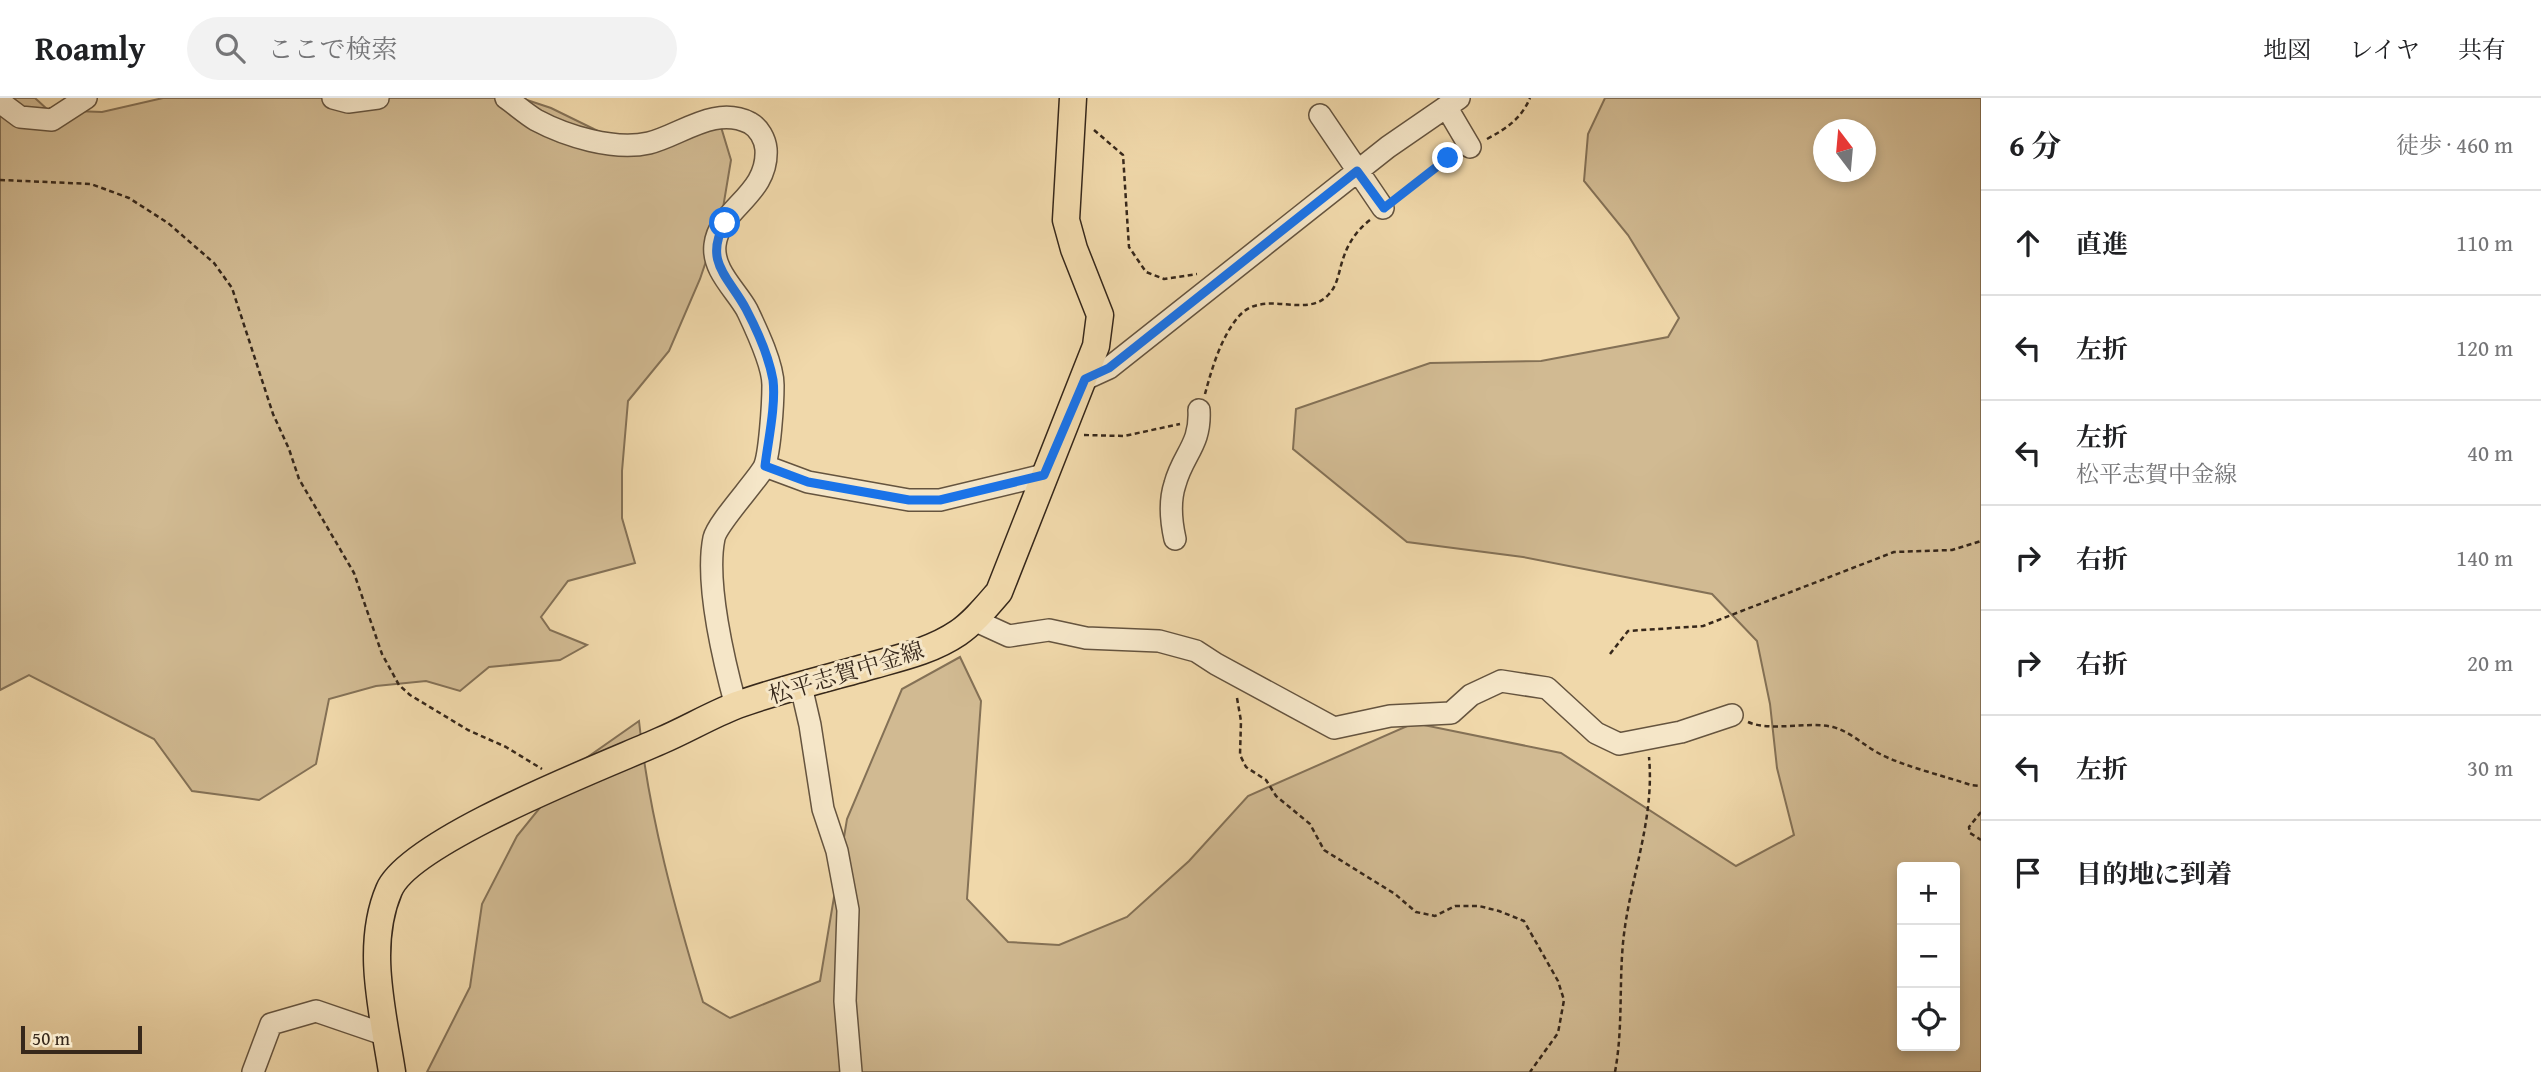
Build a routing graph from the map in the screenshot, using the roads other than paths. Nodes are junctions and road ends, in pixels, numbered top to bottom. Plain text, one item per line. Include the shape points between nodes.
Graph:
1 (86, 98) edge
2 (333, 98) edge
3 (378, 98) edge
4 (506, 98) edge
5 (0, 102) edge
6 (1453, 103) edge
7 (1072, 105) edge
8 (1320, 115) dead end
9 (1470, 147) road end
10 (1357, 171) junction
11 (1384, 208) road end
12 (1085, 379) junction
13 (1199, 410) road end
14 (765, 466) junction
15 (1044, 475) junction
16 (1175, 539) dead end
17 (974, 620) junction
18 (801, 686) junction
19 (736, 705) junction
20 (1732, 715) road end
21 (386, 1035) junction
22 (253, 1072) edge
23 (392, 1072) edge
24 (851, 1072) edge

1 - 5 street via 52,120 20,117
2 - 3 street via 348,102
4 - 14 street via 569,134 613,144 647,143 708,119 750,123 761,134 767,164 763,174 725,223 715,244 719,268 746,310 773,382
6 - 9 street
6 - 10 street
7 - 12 main road, 松平志賀中金線 via 1066,220 1100,315 1097,346
8 - 10 street
10 - 11 street
10 - 12 street via 1109,368
12 - 15 main road, 松平志賀中金線
13 - 16 street via 1200,430 1175,484 1170,518
14 - 15 street via 808,482 909,500 940,500
14 - 19 street via 714,536 712,579 724,663
15 - 17 main road, 松平志賀中金線 via 999,592
17 - 18 main road, 松平志賀中金線 via 937,645
17 - 20 street via 1009,636 1049,630 1086,638 1159,641 1196,651 1334,728 1390,716 1451,713 1471,695 1501,681 1547,688 1596,733 1619,744 1681,732
18 - 19 main road, 松平志賀中金線
18 - 24 street via 823,809 848,910 845,1001
19 - 21 main road, 松平志賀中金線 via 562,783 416,859 391,886 380,914 377,946
21 - 22 street via 316,1011 271,1024
21 - 23 main road, 松平志賀中金線

